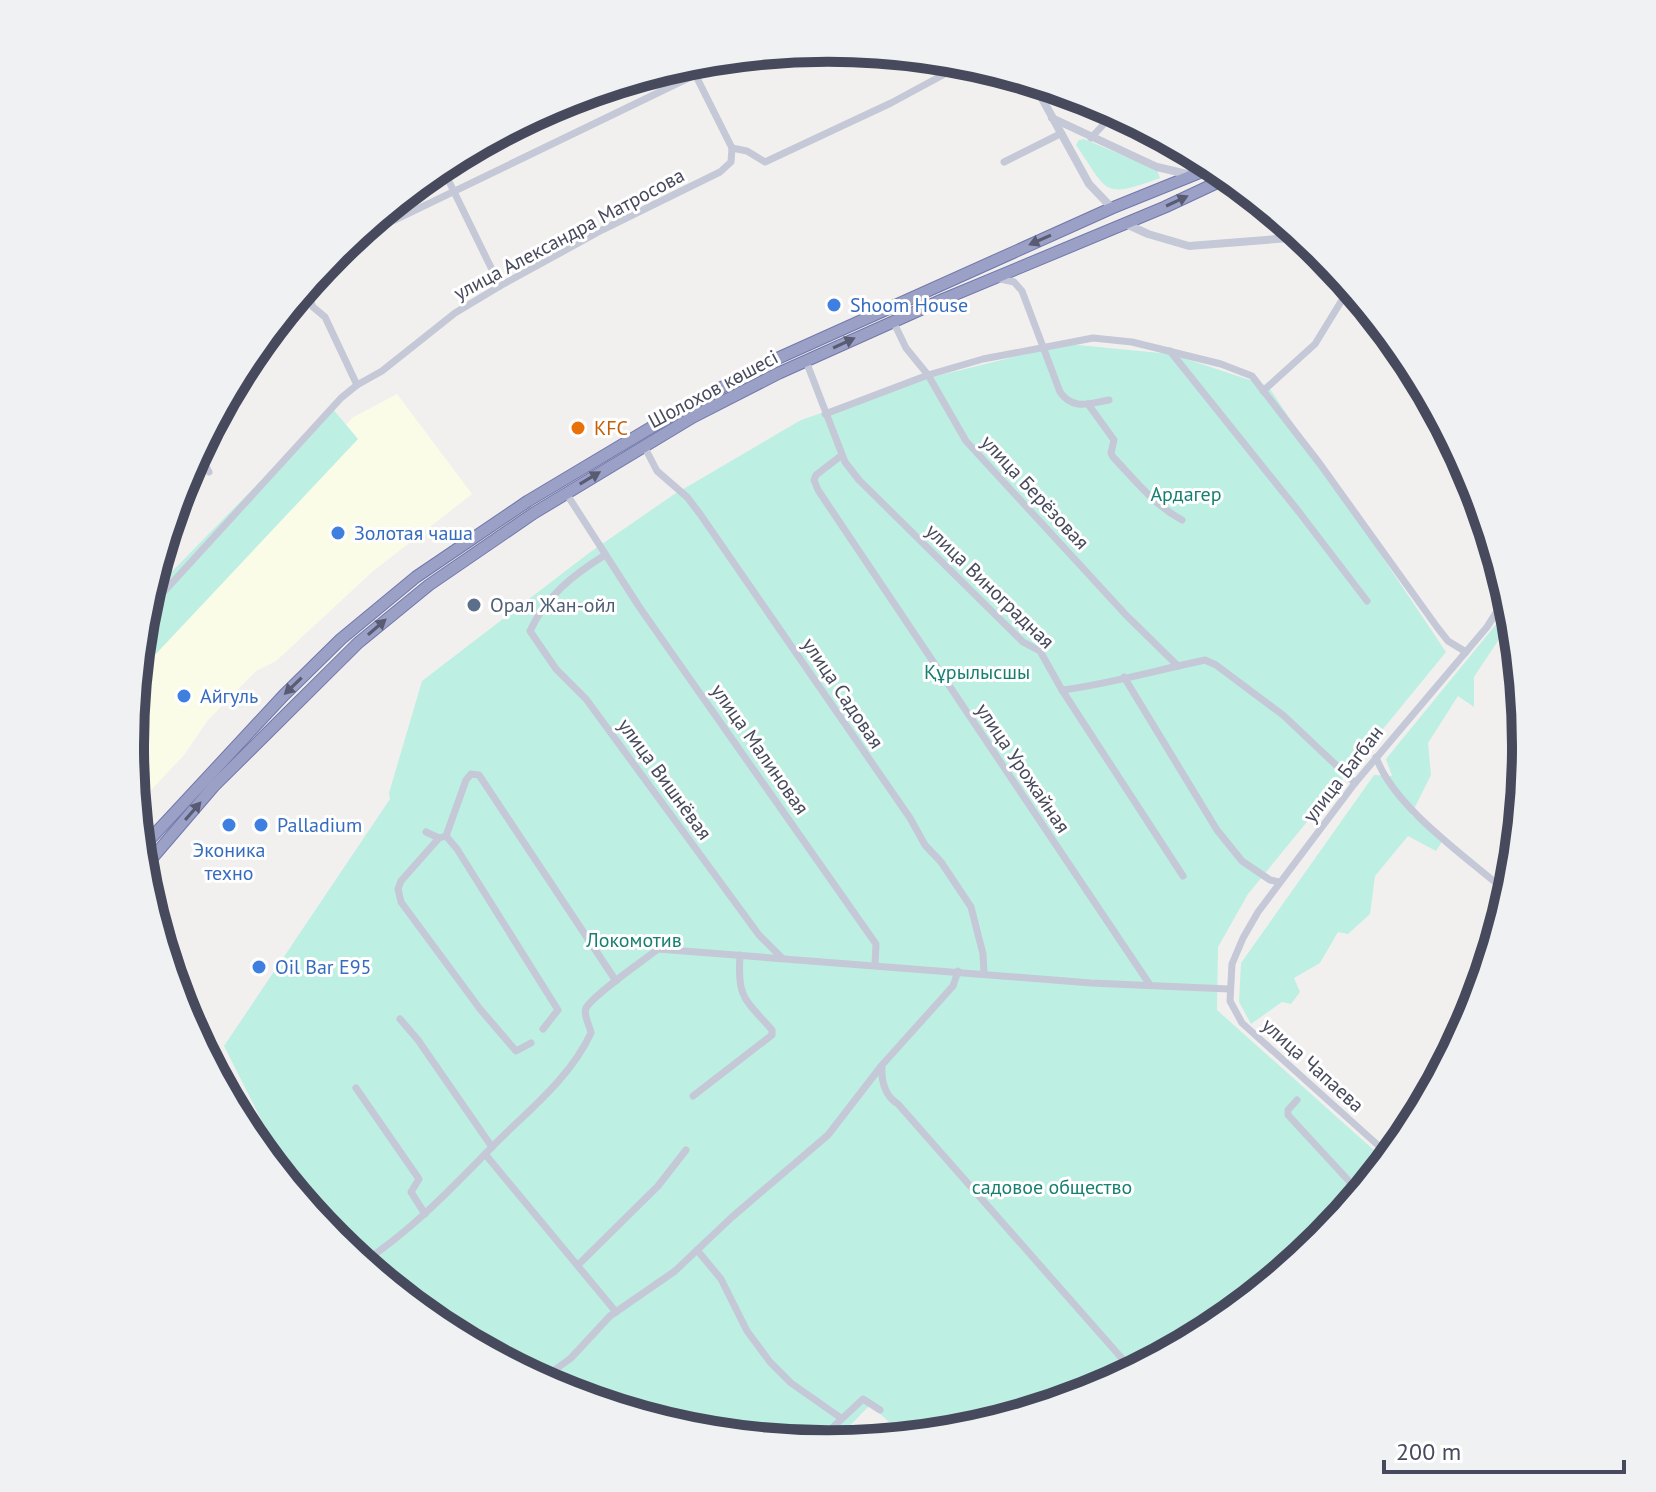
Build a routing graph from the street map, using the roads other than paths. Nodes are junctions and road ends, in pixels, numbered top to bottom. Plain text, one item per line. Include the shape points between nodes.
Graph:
1 (947, 73) edge
2 (695, 75) edge
3 (691, 76) edge
4 (1040, 96) edge
5 (1052, 118) junction
6 (1106, 122) edge
7 (1060, 134) junction
8 (1091, 138) junction
9 (732, 148) junction
10 (1004, 162) dead end
11 (1201, 173) edge
12 (1195, 176) junction
13 (447, 177) edge
14 (1216, 183) edge
15 (455, 192) junction
16 (1112, 208) junction
17 (1124, 223) junction
18 (386, 225) edge
19 (1286, 238) edge
20 (996, 278) junction
21 (500, 286) junction
22 (1344, 297) edge
23 (310, 300) edge
24 (893, 321) junction
25 (1044, 346) junction
26 (1170, 351) junction
27 (806, 361) junction
28 (928, 375) junction
29 (357, 385) junction
30 (1263, 391) junction
31 (1109, 400) dead end
32 (1088, 404) junction
33 (825, 414) junction
34 (644, 446) junction
35 (842, 455) junction
36 (205, 464) edge
37 (209, 472) dead end
38 (566, 493) junction
39 (1182, 520) dead end
40 (605, 555) junction
41 (161, 595) edge
42 (1367, 601) dead end
43 (1498, 609) edge
44 (1466, 652) junction
45 (1178, 666) junction
46 (1124, 677) junction
47 (1062, 690) junction
48 (1376, 757) junction
49 (1355, 783) junction
50 (426, 832) dead end
51 (443, 837) junction
52 (151, 839) edge
53 (153, 857) edge
54 (1183, 876) dead end
55 (1279, 882) junction
56 (1498, 884) edge
57 (740, 955) junction
58 (782, 958) junction
59 (875, 965) junction
60 (958, 971) junction
61 (984, 974) junction
62 (616, 981) junction
63 (1150, 985) junction
64 (1229, 989) junction
65 (400, 1019) dead end
66 (543, 1029) dead end
67 (531, 1043) dead end
68 (882, 1065) junction
69 (356, 1088) dead end
70 (693, 1096) dead end
71 (1297, 1100) dead end
72 (492, 1147) junction
73 (1381, 1148) edge
74 (686, 1150) dead end
75 (485, 1154) junction
76 (1352, 1185) edge
77 (425, 1214) junction
78 (697, 1250) junction
79 (373, 1256) edge
80 (578, 1265) junction
81 (616, 1312) junction
82 (1125, 1362) edge
83 (552, 1372) edge
84 (880, 1410) dead end
85 (841, 1418) junction
86 (829, 1430) edge

1 - 9 street via 765,162
2 - 9 street
3 - 15 street
4 - 5 street
5 - 7 street
5 - 8 street
6 - 8 street
7 - 10 street
7 - 16 street via 1089,184
8 - 12 street via 1157,167
9 - 21 street, улица Александра Матросова via 731,162 720,172
11 - 12 highway
12 - 16 highway, Шолохов көшесі
13 - 15 street
17 -> 14 highway, Шолохов көшесі
15 - 18 street
15 - 21 street
16 - 17 highway
16 -> 52 highway, Шолохов көшесі via 765,364 613,449 463,543 341,639
17 - 19 street via 1189,246
17 - 20 highway, Шолохов көшесі
20 - 24 highway, Шолохов көшесі
20 - 25 street via 1014,282 1022,291
21 - 29 street, улица Александра Матросова
22 - 30 street via 1315,344
23 - 29 street via 325,317
27 -> 24 highway, Шолохов көшесі
24 - 28 street, улица Берёзовая
25 - 26 street via 1093,338
25 - 28 street
25 - 32 street via 1066,400
26 - 30 street via 1252,376
26 - 42 street
27 - 33 street, улица Виноградная
27 - 34 highway, Шолохов көшесі
28 - 33 street
28 - 45 street, улица Берёзовая via 966,441
29 - 41 street, улица Александра Матросова
30 - 44 street via 1437,627
31 - 32 street
32 - 39 street via 1114,440 1113,457
33 - 35 street, улица Виноградная
38 -> 34 highway, Шолохов көшесі
34 - 61 street, улица Садовая via 657,471 700,514 971,907
35 - 47 street, улица Виноградная via 859,480 1023,642 1040,651
35 - 63 street, улица Урожайная via 816,475 818,490
36 - 37 street
38 - 40 street, улица Малиновая
53 -> 38 highway, Шолохов көшесі via 214,786 367,635 463,560
40 - 58 street, улица Вишнёвая via 571,577 530,631 759,935
40 - 59 street, улица Малиновая via 876,944
43 - 44 street, улица Багбан
44 - 48 street, улица Багбан
45 - 46 street
45 - 49 street via 1205,660 1216,665 1283,715
46 - 47 street
46 - 55 street via 1217,830 1242,861
47 - 54 street, улица Виноградная
48 - 49 street, улица Багбан
48 - 56 street via 1414,812
49 - 55 street, улица Багбан
50 - 51 street
51 - 62 street via 466,780 479,775
51 - 66 street via 457,849 558,1010
51 - 67 street via 401,881 401,902 516,1051
55 - 64 street, улица Багбан via 1243,938
57 - 58 street
57 - 62 street via 658,949
57 - 70 street via 738,986 772,1035
58 - 59 street
59 - 60 street
60 - 61 street
60 - 68 street via 953,986
61 - 63 street
62 - 72 street via 586,1008 591,1033 586,1044 556,1083
63 - 64 street
64 - 73 street, улица Чапаева via 1242,1023
65 - 72 street
68 - 78 street via 828,1135
68 - 82 street via 890,1099
69 - 77 street via 419,1179 411,1192
71 - 76 street via 1288,1115
72 - 75 street
74 - 80 street via 658,1186
75 - 77 street
75 - 80 street
77 - 79 street
78 - 81 street
78 - 85 street via 721,1279 747,1331 770,1362
80 - 81 street
81 - 83 street
84 - 85 street via 863,1399
85 - 86 street

